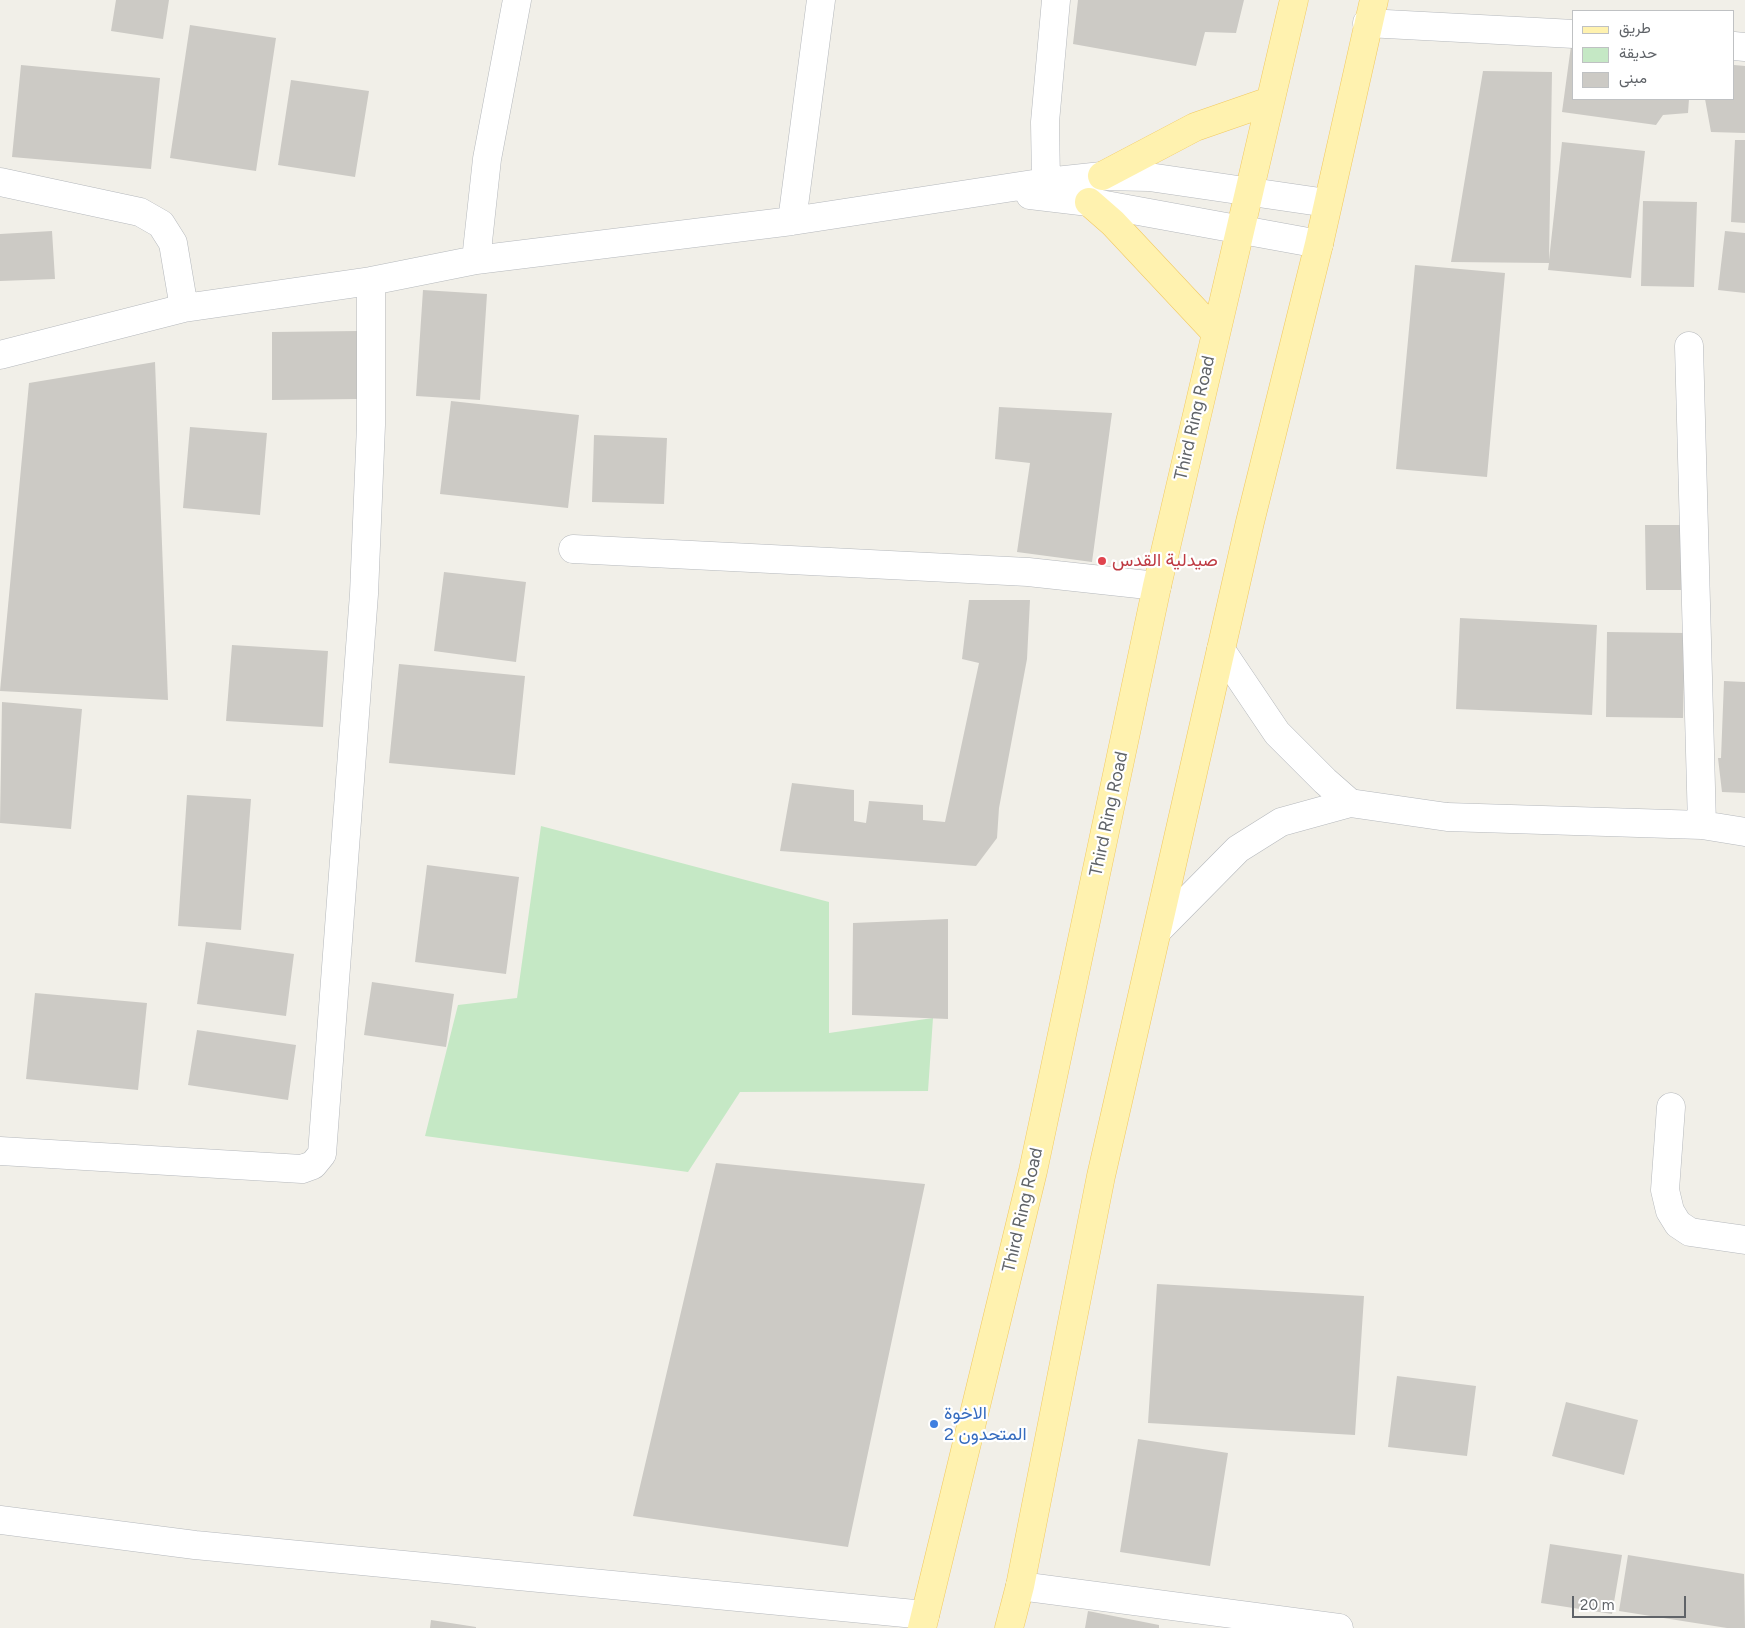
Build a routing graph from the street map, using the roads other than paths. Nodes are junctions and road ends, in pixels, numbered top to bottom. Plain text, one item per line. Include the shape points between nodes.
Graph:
1 (517, 0) edge
2 (821, 0) edge
3 (1056, 0) edge
4 (1294, 0) edge
5 (1370, 11) edge
6 (1572, 34) edge
7 (1270, 101) junction
8 (1102, 176) junction
9 (0, 182) edge
10 (1046, 182) junction
11 (999, 191) junction
12 (1249, 191) junction
13 (1089, 202) junction
14 (1327, 203) junction
15 (792, 221) junction
16 (1240, 230) junction
17 (1319, 244) junction
18 (476, 260) junction
19 (371, 281) junction
20 (184, 308) junction
21 (1214, 332) junction
22 (1689, 346) dead end
23 (0, 355) edge
24 (573, 549) dead end
25 (1157, 586) junction
26 (1221, 650) junction
27 (1350, 803) junction
28 (1702, 825) junction
29 (1745, 832) edge
30 (1158, 930) junction
31 (1671, 1108) dead end
32 (0, 1151) edge
33 (1745, 1240) edge
34 (0, 1520) edge
35 (1020, 1586) junction
36 (924, 1622) edge
37 (1009, 1628) edge
38 (1339, 1628) edge

1 - 18 street via 487,159
2 - 15 street
3 - 10 street via 1044,122
4 - 7 main road, Third Ring Road
5 - 6 street
5 - 14 main road
7 - 8 main road via 1195,127
7 - 12 main road, Third Ring Road
8 - 10 street
8 - 12 street via 1149,177
9 - 20 street via 140,212 161,224 173,243
10 - 11 street
11 - 13 street
11 - 15 street
12 - 14 street
12 - 16 main road, Third Ring Road
13 - 16 street
13 - 21 main road via 1113,223
14 - 17 main road
15 - 18 street
16 - 17 street
16 - 21 main road, Third Ring Road
17 - 26 main road
18 - 19 street
19 - 20 street
19 - 32 street via 371,425 364,594 322,1154 313,1165 302,1169
20 - 23 street
21 - 25 main road, Third Ring Road
22 - 28 street
24 - 25 street via 1028,572
25 - 36 main road, Third Ring Road via 1033,1171
26 - 27 street via 1277,734
26 - 30 main road
27 - 28 street via 1447,817
27 - 30 street via 1281,822 1238,849
28 - 29 street
30 - 35 main road via 1099,1185
31 - 33 street via 1665,1190 1670,1211 1678,1224 1690,1232
34 - 36 street via 195,1545
35 - 37 main road
35 - 38 street

